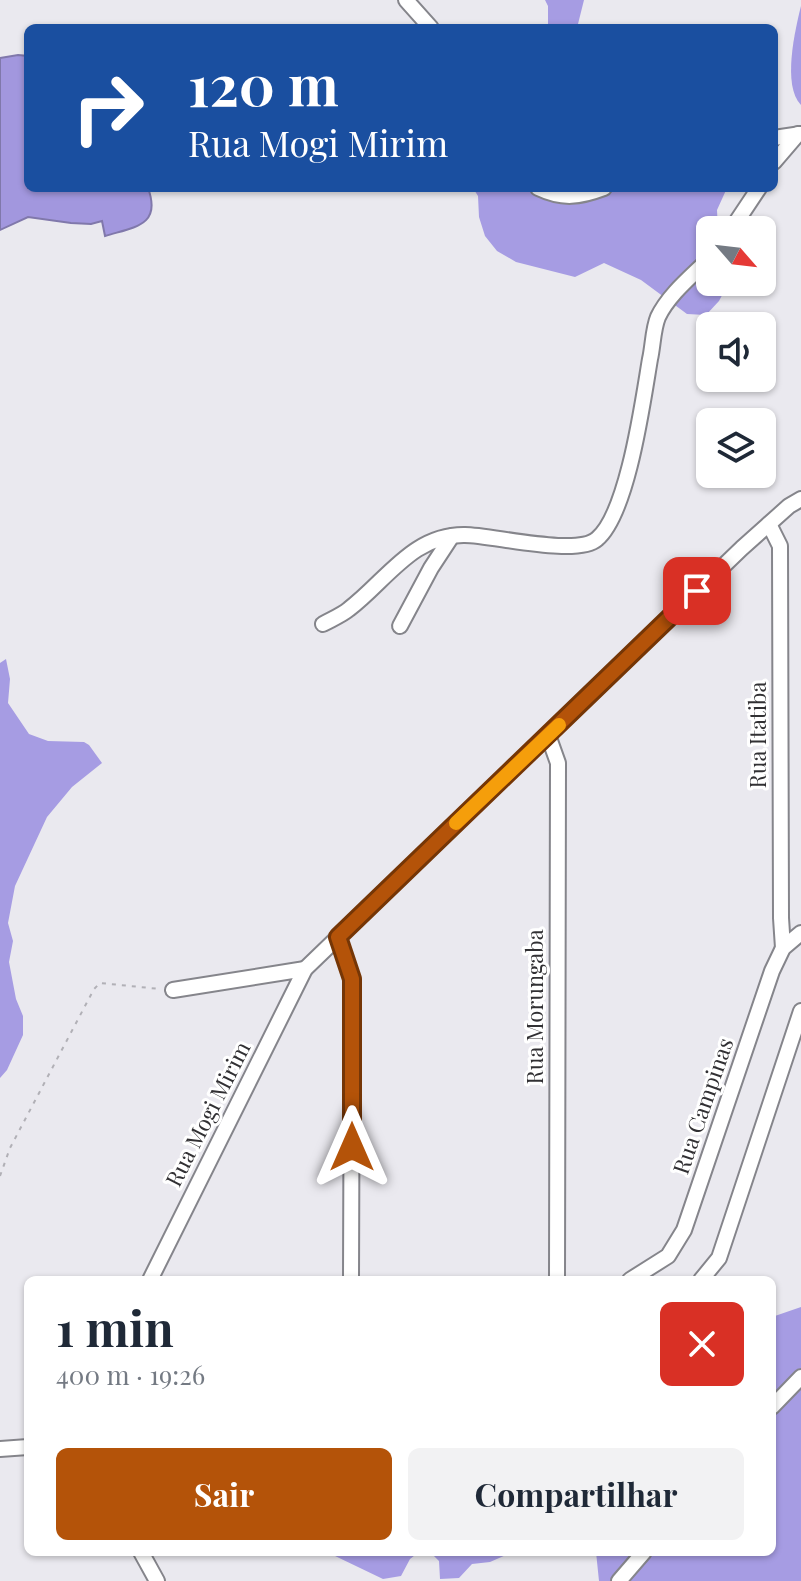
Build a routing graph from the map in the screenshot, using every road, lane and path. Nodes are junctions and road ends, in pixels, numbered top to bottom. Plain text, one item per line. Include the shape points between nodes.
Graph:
1 (406, 0) edge
2 (427, 24) edge
3 (800, 134) edge
4 (778, 137) edge
5 (778, 158) edge
6 (550, 192) edge
7 (593, 192) edge
8 (756, 192) edge
9 (740, 216) edge
10 (696, 272) edge
11 (801, 499) edge
12 (769, 524) junction
13 (452, 536) junction
14 (323, 624) dead end
15 (400, 626) dead end
16 (548, 735) junction
17 (801, 933) edge
18 (338, 937) junction
19 (783, 948) junction
20 (305, 969) junction
21 (173, 990) joint
22 (801, 1011) edge
23 (0, 1176) edge
24 (152, 1276) edge
25 (351, 1276) edge
26 (557, 1276) edge
27 (636, 1276) edge
28 (704, 1276) edge
29 (801, 1377) edge
30 (776, 1403) edge
31 (24, 1447) edge
32 (0, 1449) edge
33 (143, 1556) edge
34 (641, 1556) edge
35 (157, 1581) edge
36 (619, 1581) edge

1 - 2 street
3 - 4 street
3 - 5 street
6 - 7 street via 580,197
8 - 9 street
10 - 13 street via 657,319 628,474 614,513 596,541 565,545
11 - 12 street, Rua Mogi Mirim
12 - 16 street, Rua Mogi Mirim
12 - 19 street, Rua Itatiba via 780,546
13 - 14 street via 414,550 350,608
13 - 15 street
16 - 18 street, Rua Mogi Mirim
16 - 26 street, Rua Morungaba via 558,763
17 - 19 street, Rua Campinas
18 - 20 street, Rua Mogi Mirim
18 - 25 street via 352,979
19 - 27 street, Rua Campinas via 684,1230 668,1256
20 - 21 street
20 - 24 street, Rua Mogi Mirim
21 - 23 path via 100,983 94,989
22 - 28 street via 719,1258
29 - 30 street
31 - 32 street
33 - 35 street
34 - 36 street

